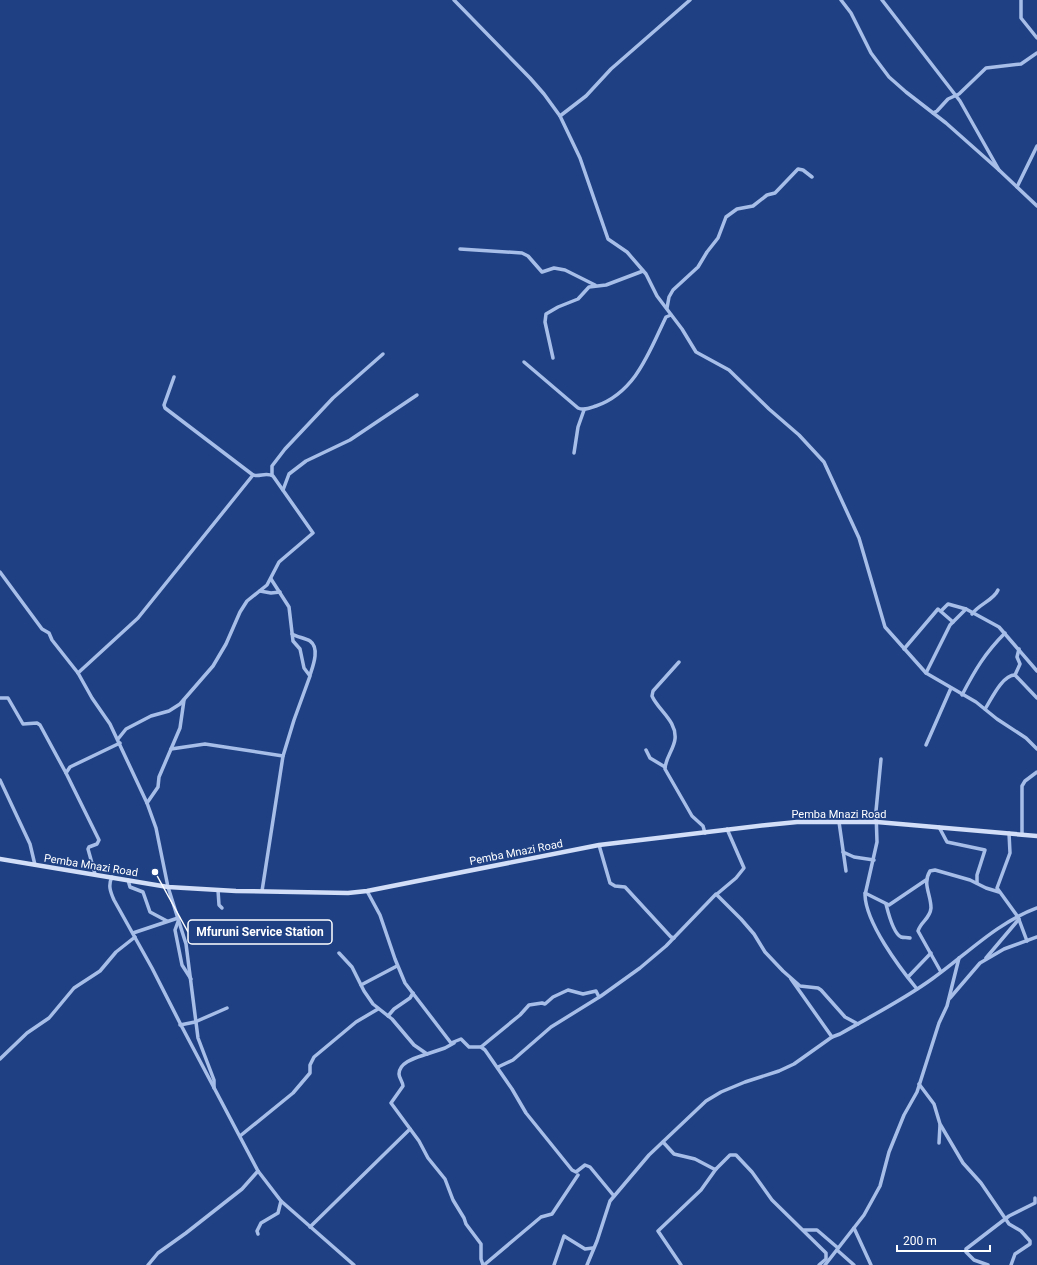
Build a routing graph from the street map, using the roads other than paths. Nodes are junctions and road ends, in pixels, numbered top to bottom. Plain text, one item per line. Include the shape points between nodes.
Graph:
1 (454, 0) edge
2 (690, 0) edge
3 (842, 0) edge
4 (882, 0) edge
5 (1021, 0) edge
6 (1037, 38) edge
7 (1037, 53) edge
8 (956, 96) junction
9 (933, 113) junction
10 (560, 116) junction
11 (1037, 146) edge
12 (999, 170) junction
13 (812, 177) dead end
14 (1018, 187) junction
15 (1037, 206) edge
16 (460, 249) dead end
17 (643, 270) junction
18 (594, 285) junction
19 (667, 308) junction
20 (671, 314) junction
21 (383, 354) dead end
22 (553, 358) dead end
23 (524, 362) dead end
24 (174, 377) dead end
25 (417, 395) dead end
26 (584, 410) junction
27 (574, 453) dead end
28 (253, 475) junction
29 (272, 475) junction
30 (283, 490) junction
31 (0, 572) edge
32 (271, 579) junction
33 (998, 590) dead end
34 (260, 591) junction
35 (280, 592) junction
36 (966, 609) junction
37 (941, 611) junction
38 (972, 614) junction
39 (953, 622) junction
40 (1005, 633) junction
41 (292, 634) junction
42 (904, 649) junction
43 (1019, 649) junction
44 (678, 662) dead end
45 (1037, 671) edge
46 (78, 673) junction
47 (926, 673) junction
48 (310, 675) junction
49 (1015, 675) junction
50 (951, 688) junction
51 (962, 695) junction
52 (0, 698) edge
53 (1037, 698) edge
54 (184, 700) junction
55 (985, 709) junction
56 (119, 741) junction
57 (926, 745) dead end
58 (171, 749) junction
59 (1037, 749) edge
60 (646, 750) dead end
61 (283, 756) junction
62 (882, 759) dead end
63 (665, 767) junction
64 (1037, 772) edge
65 (66, 773) junction
66 (0, 780) edge
67 (147, 803) junction
68 (839, 822) junction
69 (877, 822) junction
70 (939, 828) junction
71 (727, 829) junction
72 (705, 832) junction
73 (1009, 833) junction
74 (1022, 834) junction
75 (1037, 836) edge
76 (599, 845) junction
77 (843, 852) junction
78 (0, 859) edge
79 (874, 860) junction
80 (35, 865) junction
81 (846, 871) dead end
82 (95, 874) junction
83 (112, 877) junction
84 (128, 880) junction
85 (926, 880) junction
86 (977, 883) junction
87 (168, 887) junction
88 (218, 890) junction
89 (262, 891) junction
90 (367, 891) junction
91 (999, 892) junction
92 (717, 894) junction
93 (865, 894) junction
94 (886, 904) junction
95 (222, 908) dead end
96 (1037, 908) edge
97 (179, 918) junction
98 (1018, 918) junction
99 (167, 921) junction
100 (134, 935) junction
101 (1037, 937) edge
102 (674, 938) junction
103 (910, 938) dead end
104 (1027, 942) junction
105 (340, 953) dead end
106 (930, 953) junction
107 (960, 957) junction
108 (984, 960) junction
109 (397, 966) junction
110 (941, 972) junction
111 (789, 977) junction
112 (908, 977) junction
113 (192, 980) junction
114 (361, 985) junction
115 (917, 989) junction
116 (412, 993) junction
117 (599, 997) junction
118 (950, 999) junction
119 (227, 1008) dead end
120 (378, 1009) junction
121 (388, 1016) junction
122 (195, 1022) junction
123 (858, 1024) junction
124 (180, 1025) junction
125 (832, 1037) junction
126 (455, 1042) junction
127 (481, 1047) junction
128 (427, 1054) junction
129 (0, 1059) edge
130 (498, 1067) junction
131 (920, 1084) junction
132 (214, 1088) junction
133 (940, 1124) junction
134 (410, 1129) junction
135 (240, 1136) junction
136 (663, 1142) junction
137 (939, 1143) dead end
138 (716, 1169) junction
139 (258, 1171) junction
140 (578, 1174) dead end
141 (614, 1196) junction
142 (1035, 1198) dead end
143 (281, 1201) junction
144 (1005, 1220) junction
145 (310, 1227) junction
146 (854, 1228) junction
147 (804, 1230) junction
148 (258, 1234) dead end
149 (594, 1248) junction
150 (838, 1249) junction
151 (988, 1264) edge
152 (148, 1265) edge
153 (354, 1265) edge
154 (484, 1265) edge
155 (554, 1265) edge
156 (587, 1265) edge
157 (682, 1265) edge
158 (820, 1265) edge
159 (825, 1265) edge
160 (854, 1265) edge
161 (871, 1265) edge
162 (1011, 1265) edge

1 - 10 street via 530,78
2 - 10 street via 611,69 578,103
3 - 9 street via 871,53 889,77
4 - 8 street
5 - 6 street via 1021,18
7 - 8 street via 1021,64 986,68
8 - 9 street via 948,99
8 - 12 street
9 - 12 street
10 - 17 street via 580,158 608,239 627,252
11 - 14 street
12 - 14 street
13 - 19 street via 798,169 774,193 753,206 737,209 724,218 718,238 698,267 670,294
14 - 15 street
16 - 18 street via 522,253 542,272 554,268 565,270
17 - 18 street via 606,285
17 - 19 street via 657,296
18 - 22 street via 586,289 578,299 552,309 545,315
19 - 20 street
20 - 26 street via 666,317 633,379 614,397
20 - 42 street via 701,357 729,370 799,435 824,462 860,538 884,624
21 - 29 street via 333,398 285,448 272,466
23 - 26 street via 578,408
24 - 28 street via 164,404 165,408
25 - 30 street via 350,440 306,461 289,474
26 - 27 street
28 - 29 street
28 - 46 street via 138,618
29 - 30 street
30 - 32 street via 313,533 279,562
31 - 46 street
32 - 34 street
32 - 35 street
33 - 38 street
34 - 35 street
34 - 54 street via 240,612 229,639 213,666
35 - 41 street via 288,607
36 - 37 street via 948,604
36 - 38 street
36 - 39 street
37 - 39 street
37 - 42 street via 936,611
38 - 40 street
39 - 47 street
40 - 43 street
40 - 51 street via 976,667
41 - 48 street via 294,643 301,652 304,668
41 - 48 street via 310,640 314,647 315,655
42 - 47 street
43 - 45 street
43 - 49 street via 1020,664
44 - 63 street via 652,694 657,705 666,713 675,737
46 - 56 street
47 - 50 street
48 - 61 street
49 - 53 street
49 - 55 street via 1009,676 999,686
50 - 51 street
50 - 57 street
51 - 55 street
52 - 65 street via 8,698 24,724 32,722 40,725
54 - 56 street via 175,708 151,716 126,729
54 - 58 street via 180,728
55 - 59 street via 1026,738
56 - 65 street via 70,767
56 - 67 street
58 - 61 street via 205,744
58 - 67 street via 159,777 158,786
60 - 63 street via 650,758
61 - 89 street
62 - 69 street
63 - 72 street via 692,816 703,826
64 - 74 street via 1022,786
65 - 82 street via 99,840 88,849
66 - 80 street via 30,844
67 - 87 street via 156,828
68 - 69 main road, Pemba Mnazi Road
68 - 71 main road, Pemba Mnazi Road via 796,822
68 - 77 street
69 - 70 main road, Pemba Mnazi Road
69 - 79 street
70 - 73 main road, Pemba Mnazi Road
70 - 86 street via 947,842 985,850
71 - 72 main road, Pemba Mnazi Road
71 - 92 street via 744,868
72 - 76 main road, Pemba Mnazi Road
73 - 74 main road, Pemba Mnazi Road
73 - 91 street via 1010,853 997,886
74 - 75 main road, Pemba Mnazi Road
76 - 90 main road, Pemba Mnazi Road
76 - 102 street via 610,883 625,887
77 - 79 street via 854,857
77 - 81 street
78 - 80 main road, Pemba Mnazi Road
79 - 93 street
80 - 82 main road, Pemba Mnazi Road
82 - 83 main road, Pemba Mnazi Road
83 - 84 main road, Pemba Mnazi Road
83 - 100 street via 110,890
84 - 87 main road, Pemba Mnazi Road
84 - 99 street via 130,887 143,892 150,912
85 - 86 street via 932,870
85 - 94 street via 898,900
85 - 106 street via 930,912 929,918 918,930
86 - 91 street
87 - 88 main road, Pemba Mnazi Road
87 - 97 street
88 - 89 main road, Pemba Mnazi Road
88 - 95 street via 219,905
89 - 90 main road, Pemba Mnazi Road
90 - 109 street via 380,915
91 - 98 street
92 - 102 street
92 - 111 street via 754,934 770,959
93 - 94 street
93 - 112 street via 865,901 875,927
94 - 103 street via 898,934
96 - 98 street
97 - 99 street
97 - 113 street
97 - 113 street via 175,930 182,965
98 - 104 street
98 - 107 street via 985,937
98 - 108 street
99 - 100 street
100 - 124 street
100 - 129 street via 100,971 74,988 49,1018 27,1033
101 - 104 street
102 - 117 street via 640,968
104 - 108 street via 1004,949
105 - 114 street via 352,967
106 - 110 street
106 - 112 street
107 - 110 street
107 - 118 street
108 - 118 street
109 - 114 street
109 - 116 street
110 - 115 street
111 - 123 street via 803,988 821,990 845,1017
111 - 125 street
112 - 115 street
113 - 122 street
114 - 120 street
115 - 123 street
116 - 121 street via 410,998 394,1008
116 - 126 street via 451,1042
117 - 127 street via 596,991 583,994 569,990 553,997 545,1004 528,1005 520,1015
117 - 130 street via 551,1027 513,1060
118 - 131 street via 939,1023
119 - 122 street
120 - 121 street
120 - 135 street via 356,1022 314,1057 310,1073 293,1093
121 - 128 street via 414,1045
122 - 124 street
122 - 132 street via 198,1038 214,1080
123 - 125 street
124 - 132 street
125 - 136 street via 779,1072 746,1082 712,1097
126 - 127 street via 461,1039 471,1048
126 - 128 street
127 - 130 street
128 - 134 street via 403,1066 399,1074 403,1086 392,1101 394,1108
130 - 141 street via 526,1113 572,1170 576,1172 585,1165 590,1167
131 - 133 street via 934,1104
131 - 146 street via 890,1152 880,1186
132 - 135 street
133 - 137 street
133 - 144 street via 963,1163 994,1200
134 - 145 street
134 - 154 street via 445,1179 466,1224 481,1244 481,1259
135 - 139 street
136 - 138 street via 674,1154 695,1159
136 - 141 street
138 - 147 street via 730,1155 736,1155 772,1200
138 - 157 street via 701,1190 658,1231
139 - 143 street
139 - 152 street via 242,1189 158,1253
140 - 154 street via 552,1214 540,1217
141 - 149 street
142 - 144 street via 1033,1204
143 - 145 street
143 - 148 street via 277,1214 261,1223
144 - 151 street via 966,1250 974,1260
144 - 162 street via 1030,1241 1030,1244 1015,1254
145 - 153 street
146 - 150 street
146 - 161 street
147 - 150 street via 817,1230
147 - 158 street via 826,1253 826,1259
149 - 155 street via 585,1249 564,1236
149 - 156 street
150 - 159 street
150 - 160 street

